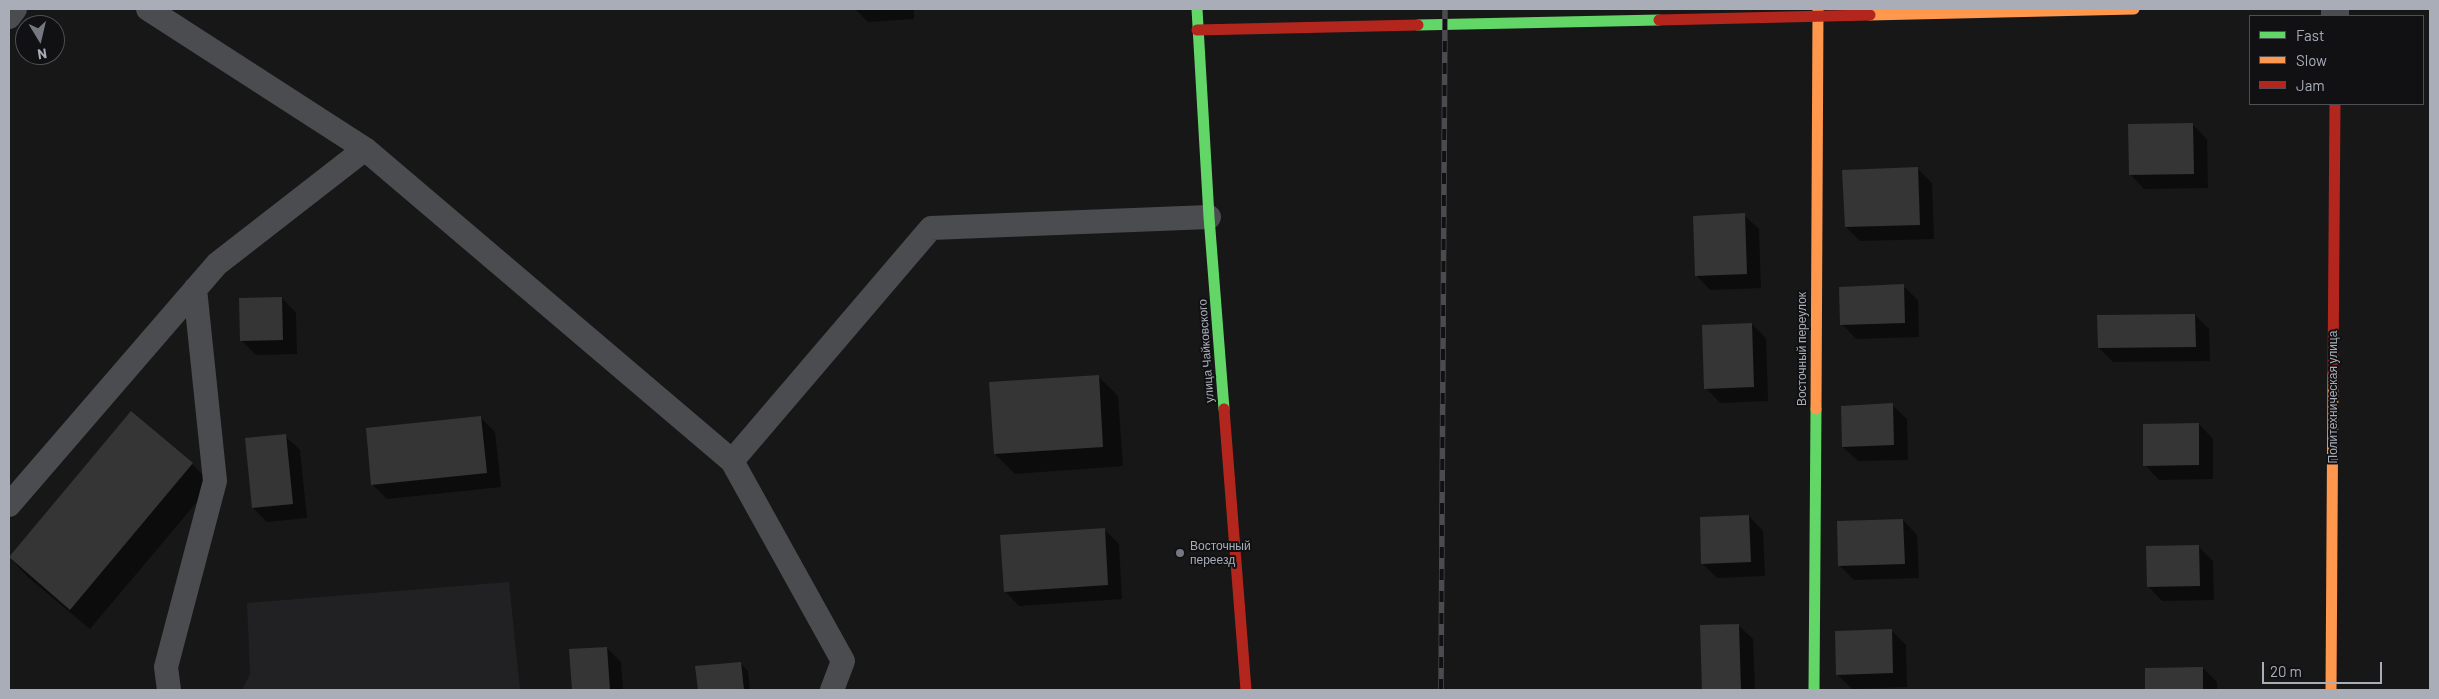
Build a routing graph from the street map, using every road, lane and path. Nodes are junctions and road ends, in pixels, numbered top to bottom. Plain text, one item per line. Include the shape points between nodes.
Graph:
1 (15, 9) edge
2 (148, 9) edge
3 (1197, 9) edge
4 (2134, 9) edge
5 (1818, 12) edge
6 (9, 17) edge
7 (1197, 30) junction
8 (2335, 105) edge
9 (365, 149) junction
10 (1209, 217) junction
11 (195, 288) junction
12 (732, 461) junction
13 (9, 505) edge
14 (169, 690) edge
15 (832, 690) edge
16 (1246, 690) edge
17 (1814, 690) edge
18 (2331, 690) edge

1 - 6 lane
2 - 9 lane
3 - 7 street, улица Чайковского
4 - 5 street
5 - 7 street
5 - 17 street, Восточный переулок
7 - 10 street, улица Чайковского
8 - 18 street, Политехническая улица
9 - 11 lane via 217,264
9 - 12 lane
10 - 12 lane via 931,228
10 - 16 street, улица Чайковского
11 - 13 lane
11 - 14 lane via 215,481 166,667
12 - 15 lane via 843,661

